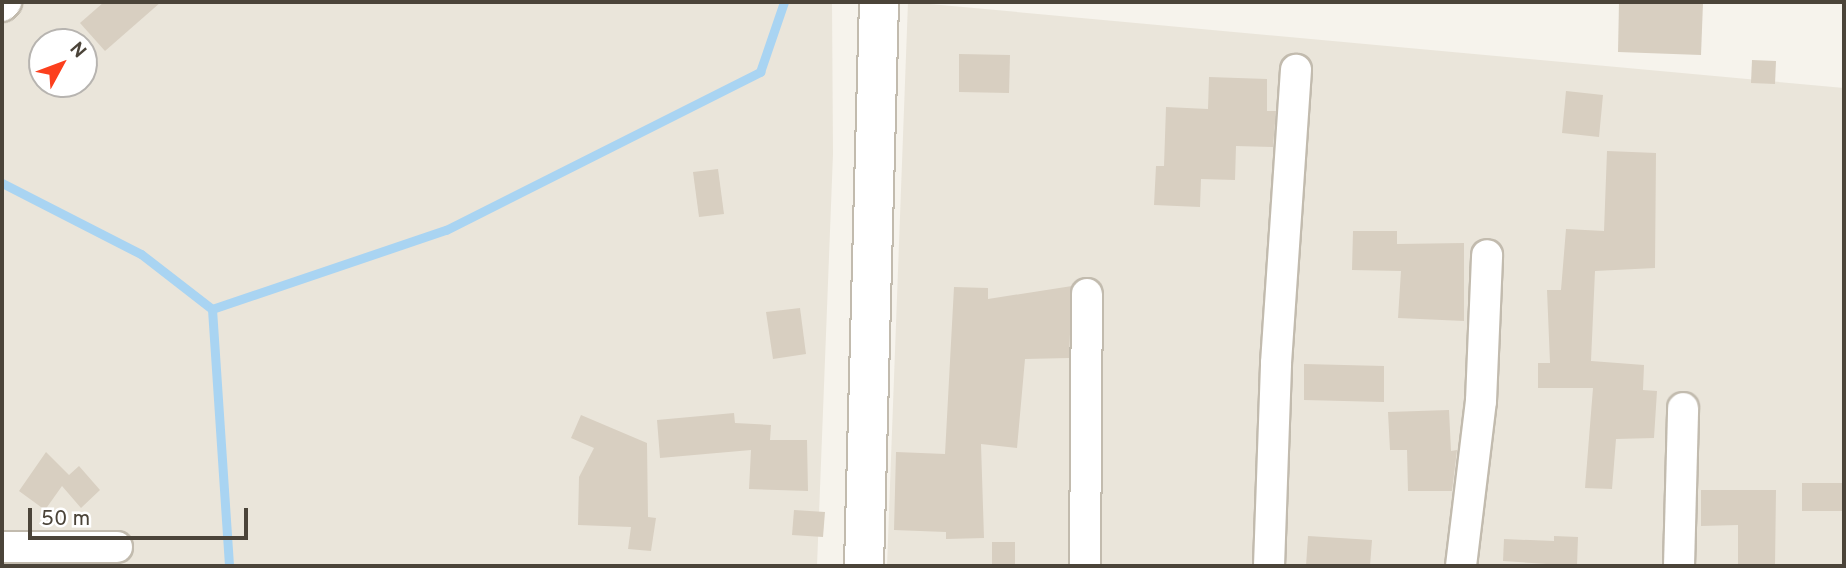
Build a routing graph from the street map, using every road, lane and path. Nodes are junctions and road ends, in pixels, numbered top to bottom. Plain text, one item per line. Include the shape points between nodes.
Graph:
1 (6, 2) edge
2 (879, 2) edge
3 (2, 6) edge
4 (1296, 70) dead end
5 (1487, 255) dead end
6 (1087, 294) dead end
7 (1683, 408) dead end
8 (2, 547) edge
9 (117, 547) dead end
10 (864, 566) edge
11 (1085, 566) edge
12 (1269, 566) edge
13 (1461, 566) edge
14 (1679, 566) edge

1 - 3 street
2 - 10 street
4 - 12 street via 1276,363
5 - 13 street via 1481,401
6 - 11 street
7 - 14 street
8 - 9 street

